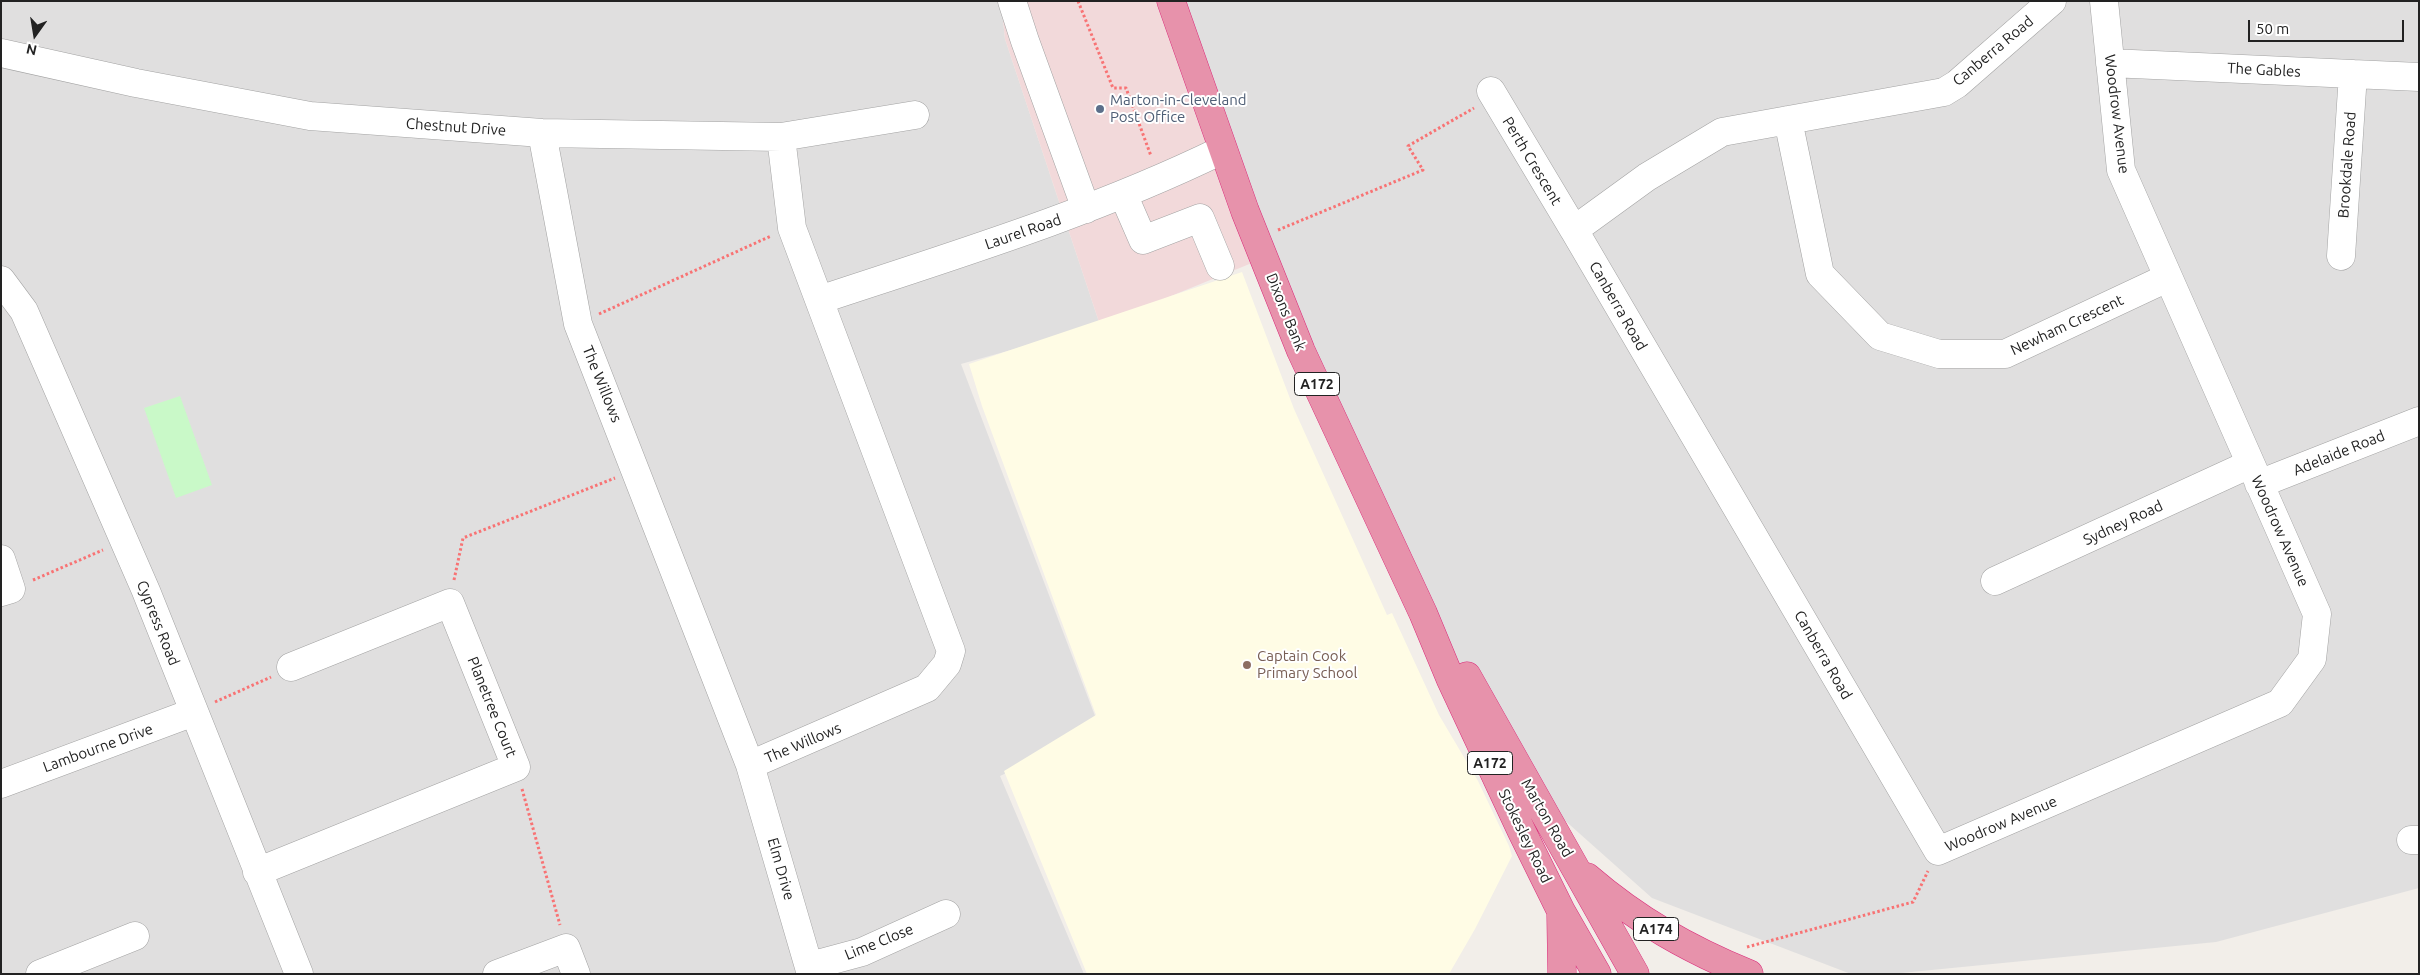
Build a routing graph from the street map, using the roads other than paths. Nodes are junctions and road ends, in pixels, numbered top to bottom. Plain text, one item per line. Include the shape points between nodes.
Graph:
1 (1012, 1) edge
2 (1171, 1) edge
3 (2052, 1) edge
4 (2104, 1) edge
5 (1, 53) edge
6 (2110, 63) junction
7 (2353, 74) junction
8 (2419, 77) edge
9 (1493, 94) road end
10 (915, 116) dead end
11 (1788, 120) junction
12 (542, 134) junction
13 (781, 137) junction
14 (1222, 150) junction
15 (1123, 194) junction
16 (1086, 209) junction
17 (1574, 230) junction
18 (2341, 256) dead end
19 (1220, 266) dead end
20 (2167, 278) junction
21 (1, 280) edge
22 (819, 300) junction
23 (2419, 421) edge
24 (2255, 474) junction
25 (1, 559) edge
26 (1995, 582) dead end
27 (6, 590) edge
28 (1423, 613) junction
29 (291, 667) road end
30 (194, 712) junction
31 (750, 765) junction
32 (1, 784) edge
33 (1548, 818) junction
34 (1522, 832) junction
35 (1938, 851) joint
36 (1575, 866) junction
37 (257, 872) junction
38 (1561, 911) junction
39 (946, 914) dead end
40 (135, 936) dead end
41 (810, 970) edge
42 (40, 974) edge
43 (299, 974) edge
44 (497, 974) edge
45 (576, 974) edge
46 (1562, 974) edge
47 (1596, 974) edge
48 (1635, 974) edge
49 (1749, 974) edge

1 - 16 street
2 - 14 highway, Dixons Bank / A172
3 - 11 street, Canberra Road via 1944,92
4 - 6 street, Woodrow Avenue
5 - 12 street, Chestnut Drive via 310,116
6 - 7 street, The Gables
6 - 20 street, Woodrow Avenue via 2121,170
7 - 8 street, The Gables
7 - 18 street, Brookdale Road
9 - 17 street, Perth Crescent
10 - 13 street, Chestnut Drive
11 - 17 street, Canberra Road via 1722,132 1647,177
11 - 20 street, Newham Crescent via 1820,274 1880,336 1939,354 2005,354
12 - 13 street, Chestnut Drive
12 - 31 street, The Willows via 578,324
13 - 22 street, The Willows via 792,228
14 - 15 street, Laurel Road
14 - 28 highway, Dixons Bank / A172 via 1301,351
15 - 16 street, Laurel Road
15 - 19 street via 1143,240 1200,218
16 - 22 street, Laurel Road
17 - 35 street, Canberra Road
20 - 24 street, Woodrow Avenue
21 - 30 street, Cypress Road via 24,311
22 - 31 street, The Willows via 950,651 948,664 927,688
23 - 24 street, Adelaide Road
24 - 26 street, Sydney Road
24 - 35 street, Woodrow Avenue via 2317,614 2312,659 2280,703
25 - 27 street
28 - 33 highway, Marton Road / A172 via 1462,668
28 - 34 highway, Stokesley Road / A172
29 - 37 street, Planetree Court via 450,603 516,767
30 - 32 street, Lambourne Drive
30 - 37 street, Cypress Road
31 - 41 street, Elm Drive
33 - 34 highway
33 - 36 highway, Marton Road / A172
34 - 38 highway, Stokesley Road / A172
36 - 48 highway, Marton Road / A172
36 - 49 highway, A174 via 1609,896 1657,930
37 - 43 street, Cypress Road
38 - 46 highway, A172
38 - 47 highway, Stokesley Road / A172
39 - 41 street, Lime Close via 862,952
40 - 42 street
44 - 45 street via 566,948

